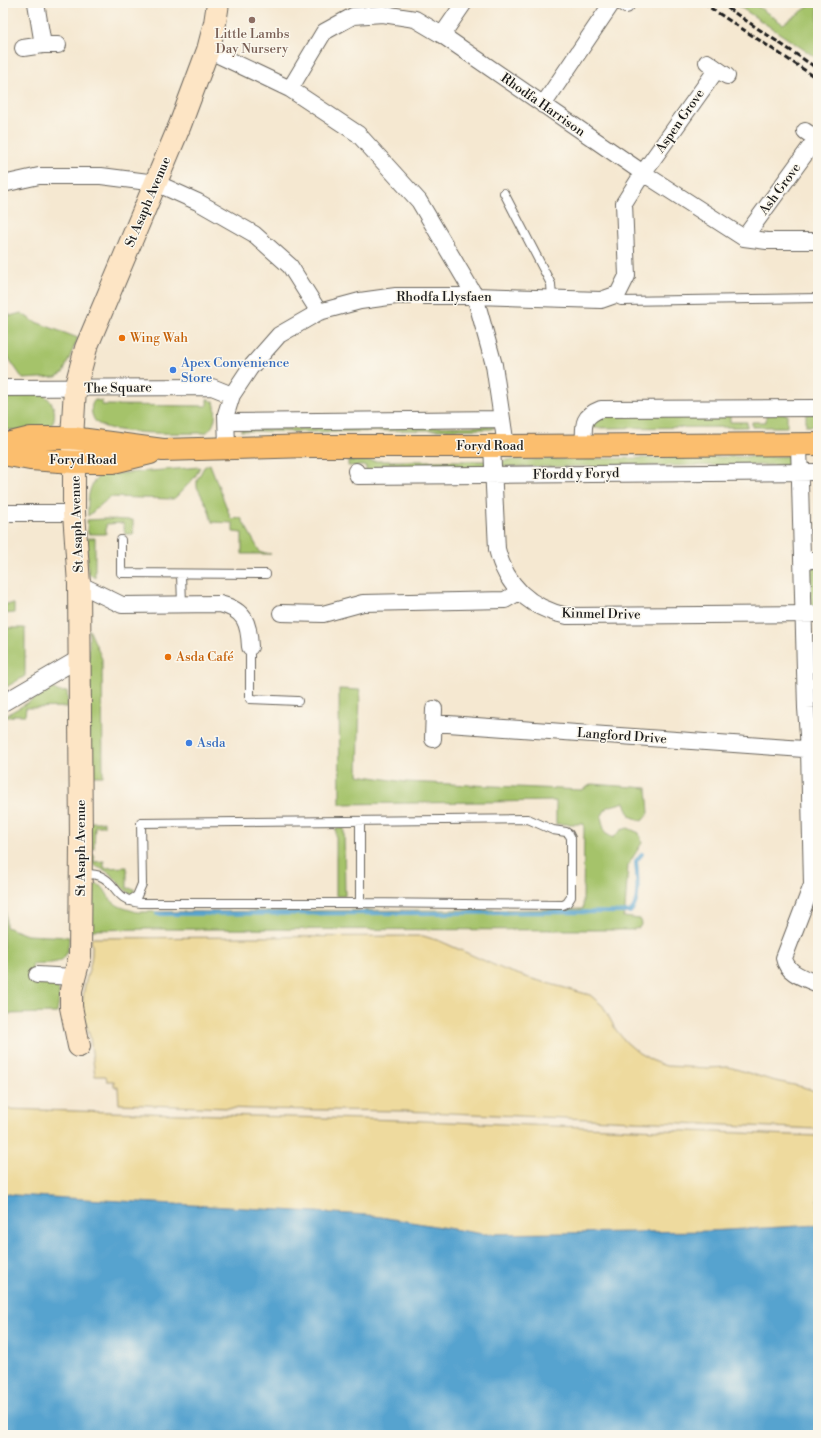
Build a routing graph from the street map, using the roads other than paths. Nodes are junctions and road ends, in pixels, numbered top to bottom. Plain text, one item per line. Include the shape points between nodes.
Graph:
1 (36, 3) edge
2 (218, 3) edge
3 (464, 3) edge
4 (621, 4) edge
5 (442, 35) junction
6 (42, 45) junction
7 (58, 45) dead end
8 (23, 48) dead end
9 (208, 50) junction
10 (717, 69) dead end
11 (290, 89) junction
12 (543, 105) junction
13 (813, 136) edge
14 (643, 173) junction
15 (156, 183) junction
16 (3, 184) edge
17 (504, 192) dead end
18 (744, 238) junction
19 (818, 241) edge
20 (475, 296) junction
21 (611, 296) junction
22 (552, 298) junction
23 (818, 298) edge
24 (319, 312) junction
25 (3, 388) edge
26 (76, 389) junction
27 (232, 394) junction
28 (818, 408) edge
29 (502, 419) junction
30 (227, 422) junction
31 (72, 438) junction
32 (808, 444) edge
33 (3, 445) edge
34 (499, 446) junction
35 (584, 446) junction
36 (227, 448) junction
37 (3, 450) edge
38 (163, 450) junction
39 (3, 454) edge
40 (74, 462) junction
41 (356, 471) dead end
42 (800, 472) junction
43 (818, 472) edge
44 (494, 475) junction
45 (3, 513) edge
46 (74, 513) junction
47 (121, 540) dead end
48 (802, 560) junction
49 (818, 560) edge
50 (181, 574) junction
51 (266, 574) dead end
52 (79, 584) junction
53 (519, 592) junction
54 (182, 605) junction
55 (281, 613) dead end
56 (811, 614) edge
57 (250, 647) joint
58 (80, 658) junction
59 (298, 701) dead end
60 (3, 703) edge
61 (812, 708) edge
62 (433, 739) dead end
63 (814, 750) edge
64 (360, 821) junction
65 (81, 874) junction
66 (816, 885) edge
67 (129, 901) junction
68 (360, 903) junction
69 (37, 975) dead end
70 (75, 977) junction
71 (818, 984) edge
72 (79, 1046) dead end

1 - 6 street
2 - 9 street, St Asaph Avenue
3 - 5 street
4 - 12 street
5 - 11 street, Rhodfa Harrison via 415,19 383,14 353,16 324,32
5 - 12 street, Rhodfa Harrison
6 - 7 street
6 - 8 street
9 - 11 street, Kinmel Drive
9 - 15 street, St Asaph Avenue
10 - 14 street, Aspen Grove
11 - 20 street, Kinmel Drive via 358,134 419,201
12 - 14 street, Rhodfa Harrison
13 - 18 street, Ash Grove
14 - 18 street, Rhodfa Harrison
14 - 21 street via 624,203 627,276 618,294
15 - 16 street via 102,176 39,176
15 - 24 street via 198,202 254,234 290,266
15 - 26 street, St Asaph Avenue via 86,348
17 - 22 lane via 551,284
18 - 19 street, Rhodfa Harrison via 767,241
20 - 22 street, Rhodfa Llysfaen
20 - 24 street, Rhodfa Llysfaen via 396,296 360,301
20 - 29 street, Kinmel Drive via 494,365
21 - 22 street, Rhodfa Llysfaen via 601,300
21 - 23 lane via 621,301
24 - 27 street, Rhodfa Llysfaen via 279,335 250,368
25 - 26 street, The Square
26 - 27 street, The Square via 212,388
26 - 31 street, St Asaph Avenue
27 - 30 street, Rhodfa Llysfaen via 226,414
28 - 35 street via 601,410 591,413 584,422
29 - 30 street
29 - 34 street, Kinmel Drive
30 - 36 street, Rhodfa Llysfaen
31 - 33 main road, Foryd Road via 31,438
31 - 38 main road via 95,451
31 - 40 street, St Asaph Avenue
32 - 35 main road, Foryd Road
32 - 42 street
34 - 35 main road, Foryd Road
34 - 36 main road, Foryd Road
34 - 44 street, Kinmel Drive
36 - 38 main road, Foryd Road
37 - 40 main road via 44,449 56,452
38 - 40 main road, Foryd Road via 113,462
39 - 40 main road, Foryd Road
40 - 46 street, St Asaph Avenue
41 - 44 street, Ffordd y Foryd via 358,476
42 - 43 street, Ffordd y Foryd
42 - 44 street, Ffordd y Foryd
42 - 48 street
44 - 53 street, Kinmel Drive via 497,548 503,569
45 - 46 street
46 - 52 street, St Asaph Avenue
47 - 50 lane via 121,573
48 - 49 street
48 - 56 street
50 - 51 lane
50 - 54 lane
52 - 54 street via 122,605
52 - 58 street, St Asaph Avenue
53 - 55 street via 505,600 433,596 363,603 301,619
53 - 56 street, Kinmel Drive via 538,606 568,616
54 - 57 street via 230,606 241,613 246,622 250,633
56 - 61 street
57 - 59 lane via 250,699
58 - 60 street
58 - 65 street, St Asaph Avenue
61 - 63 street
62 - 63 street, Langford Drive via 434,716
63 - 66 street
64 - 67 lane via 142,822 142,884 137,896
64 - 68 lane
64 - 68 lane via 528,819 553,830 566,832 571,838 570,897 563,905
65 - 67 lane via 100,875
65 - 70 street, St Asaph Avenue via 80,956
66 - 71 street via 784,958 790,971
67 - 68 lane
69 - 70 street
70 - 72 street, St Asaph Avenue via 70,1007

